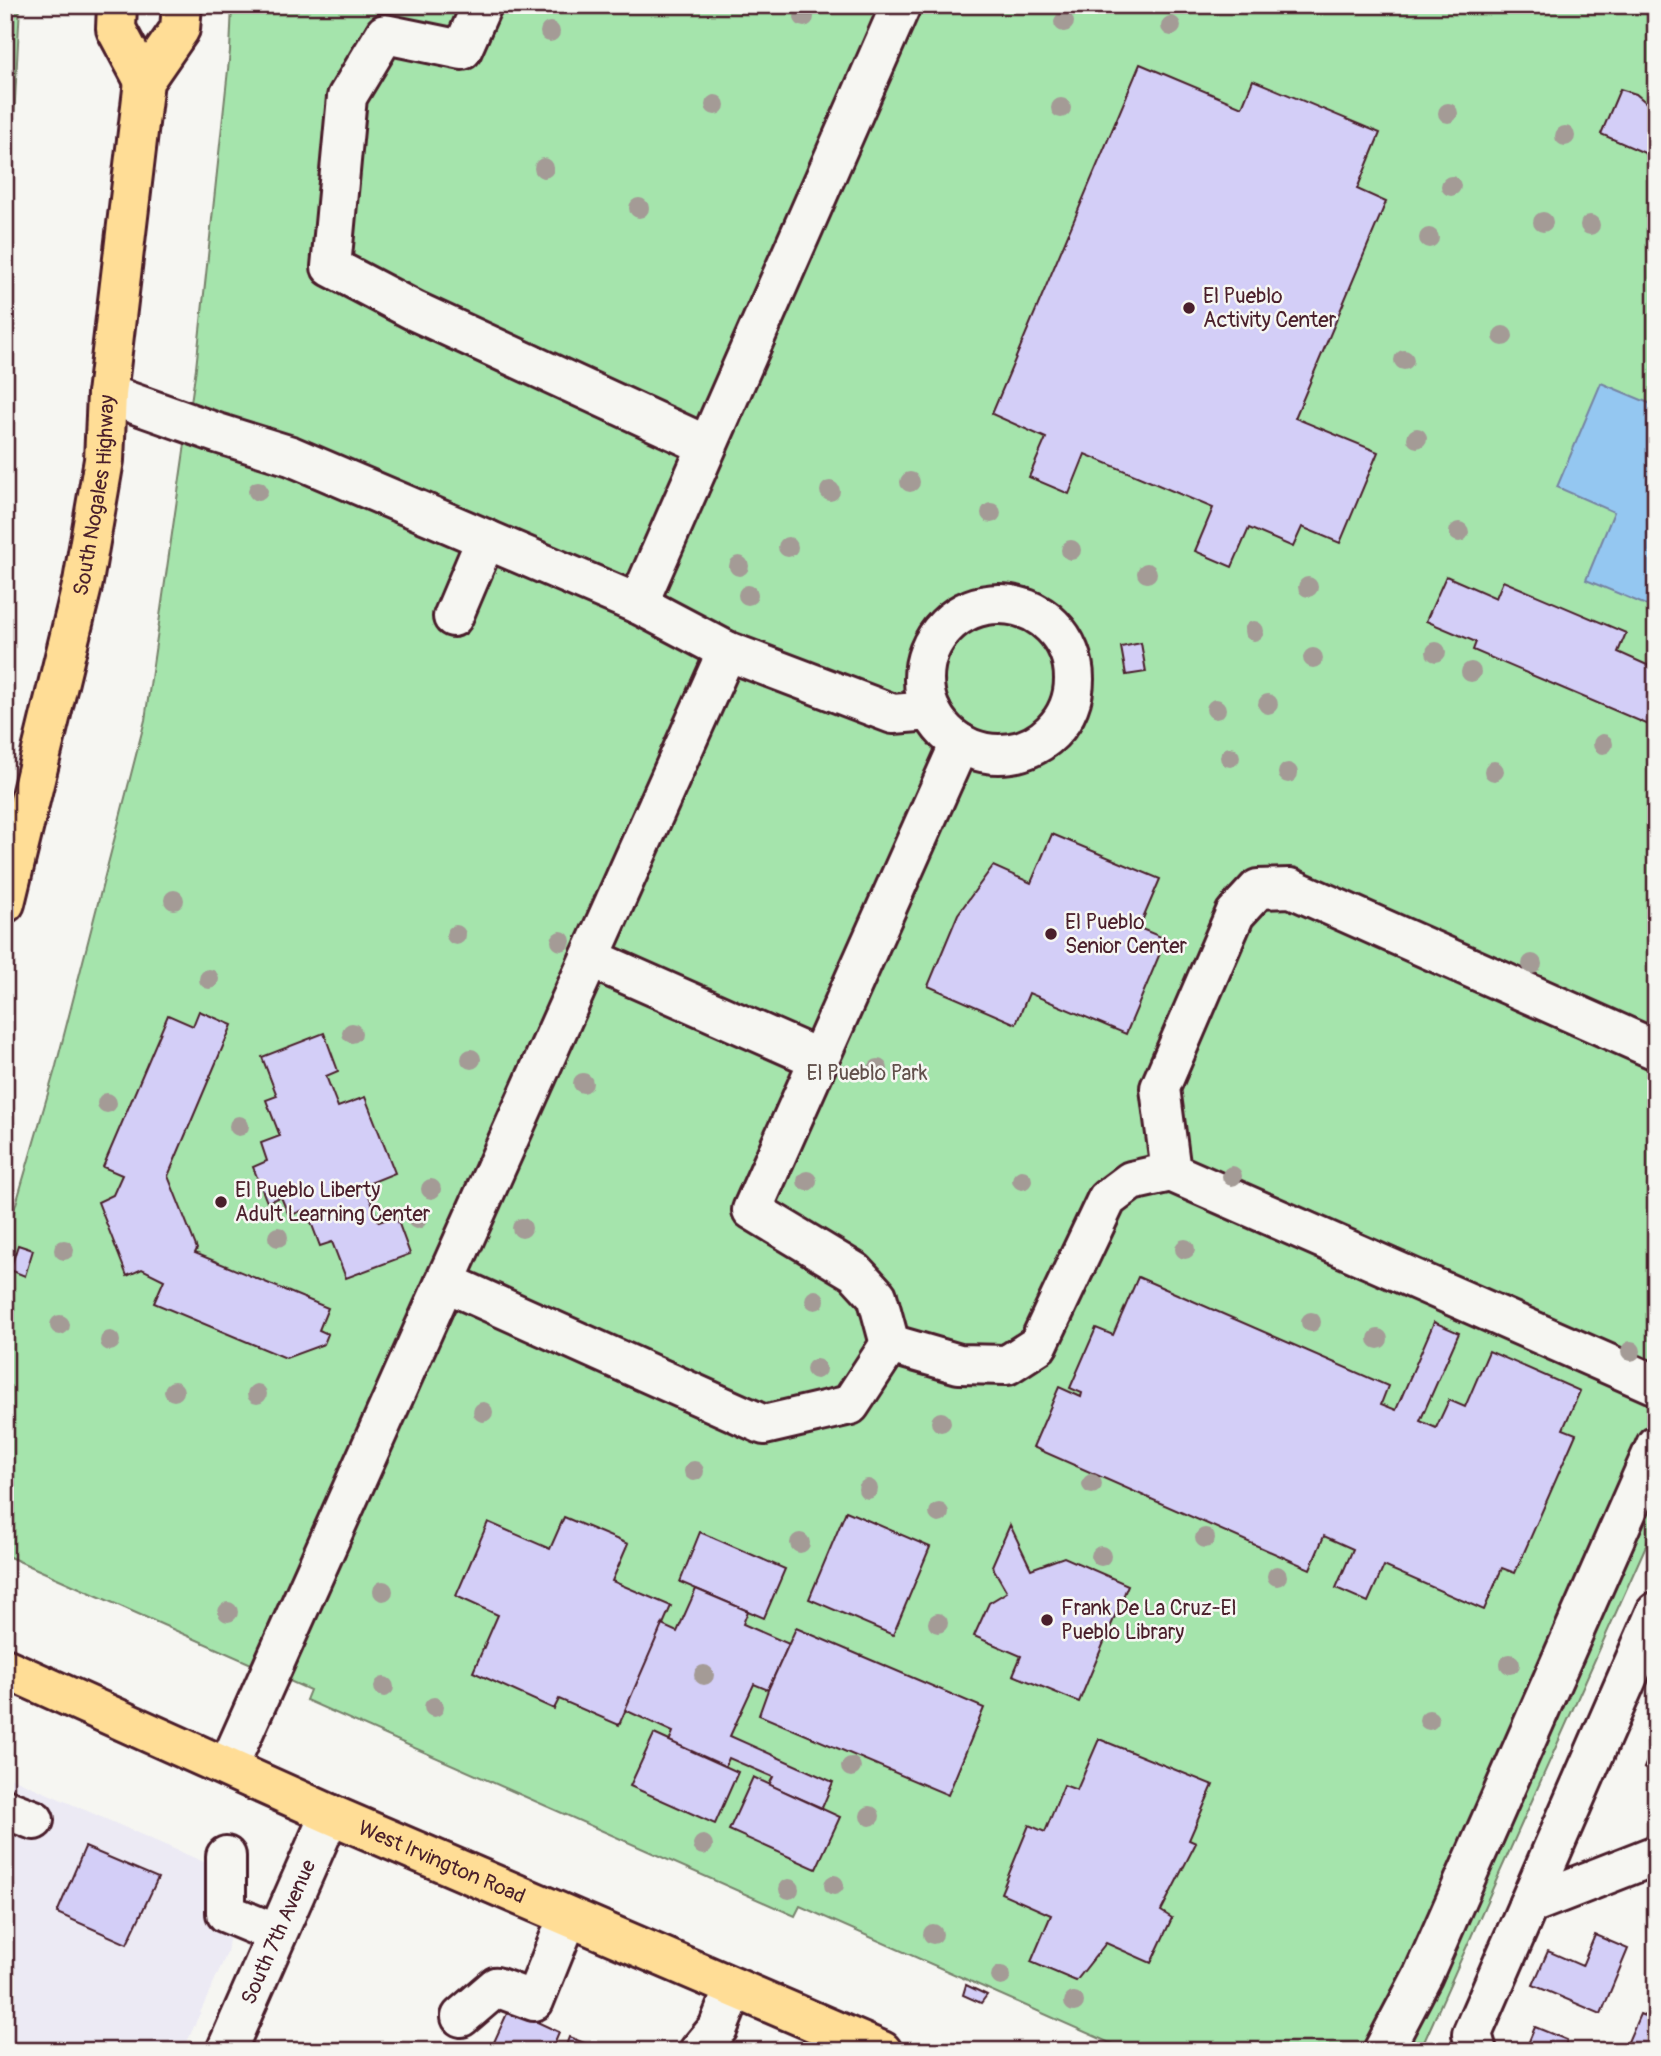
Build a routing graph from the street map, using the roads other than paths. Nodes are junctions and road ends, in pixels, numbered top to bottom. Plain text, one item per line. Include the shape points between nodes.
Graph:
1 (117, 5) edge
2 (182, 5) edge
3 (482, 5) edge
4 (901, 5) edge
5 (144, 81) junction
6 (107, 394) junction
7 (706, 444) junction
8 (486, 539) junction
9 (638, 604) junction
10 (453, 617) dead end
11 (727, 651) junction
12 (931, 711) junction
13 (960, 743) junction
14 (5, 903) edge
15 (590, 958) junction
16 (1656, 1050) edge
17 (819, 1059) junction
18 (1171, 1172) junction
19 (445, 1282) junction
20 (890, 1345) junction
21 (1656, 1385) edge
22 (1656, 1445) edge
23 (1656, 1612) edge
24 (5, 1668) edge
25 (228, 1768) junction
26 (330, 1814) junction
27 (1656, 1855) edge
28 (226, 1856) dead end
29 (1528, 1905) junction
30 (568, 1917) junction
31 (277, 1934) junction
32 (734, 1988) junction
33 (461, 2017) dead end
34 (226, 2051) edge
35 (699, 2051) edge
36 (882, 2051) edge
37 (1383, 2051) edge
38 (1477, 2051) edge

1 - 5 main road via 116,29
2 - 5 main road, South Nogales Highway via 180,29
3 - 7 street via 463,50 385,34 347,97 331,267 415,311
4 - 7 street
5 - 6 main road, South Nogales Highway
6 - 8 street via 291,456
6 - 14 main road, South Nogales Highway via 104,460 83,582
7 - 9 street
8 - 9 street
8 - 10 street
9 - 11 street
11 - 12 street via 893,713
11 - 15 street
12 - 13 street
12 - 13 street via 924,687 925,662 935,638 951,619 973,607 998,603 1024,607 1046,619 1063,638 1073,661 1075,686 1068,710 1054,731 1034,746 1009,754 984,752
13 - 17 street
15 - 17 street
15 - 19 street
16 - 18 street via 1291,888 1258,889 1235,914 1160,1088
17 - 20 street via 752,1210 855,1272 877,1296
18 - 20 street via 1131,1181 1107,1199 1038,1345 1007,1365 959,1364
18 - 21 street
19 - 20 street via 764,1425 850,1405
19 - 25 street
22 - 37 street via 1423,1975
23 - 29 street
24 - 25 main road, West Irvington Road
25 - 26 main road, West Irvington Road
26 - 30 main road, West Irvington Road
26 - 31 street, South 7th Avenue
27 - 29 street
28 - 31 street via 226,1913
29 - 38 street via 1472,2034
30 - 32 main road, West Irvington Road
30 - 33 street via 534,2001 496,1987
31 - 34 street, South 7th Avenue
32 - 35 street via 718,2028
32 - 36 main road, West Irvington Road

